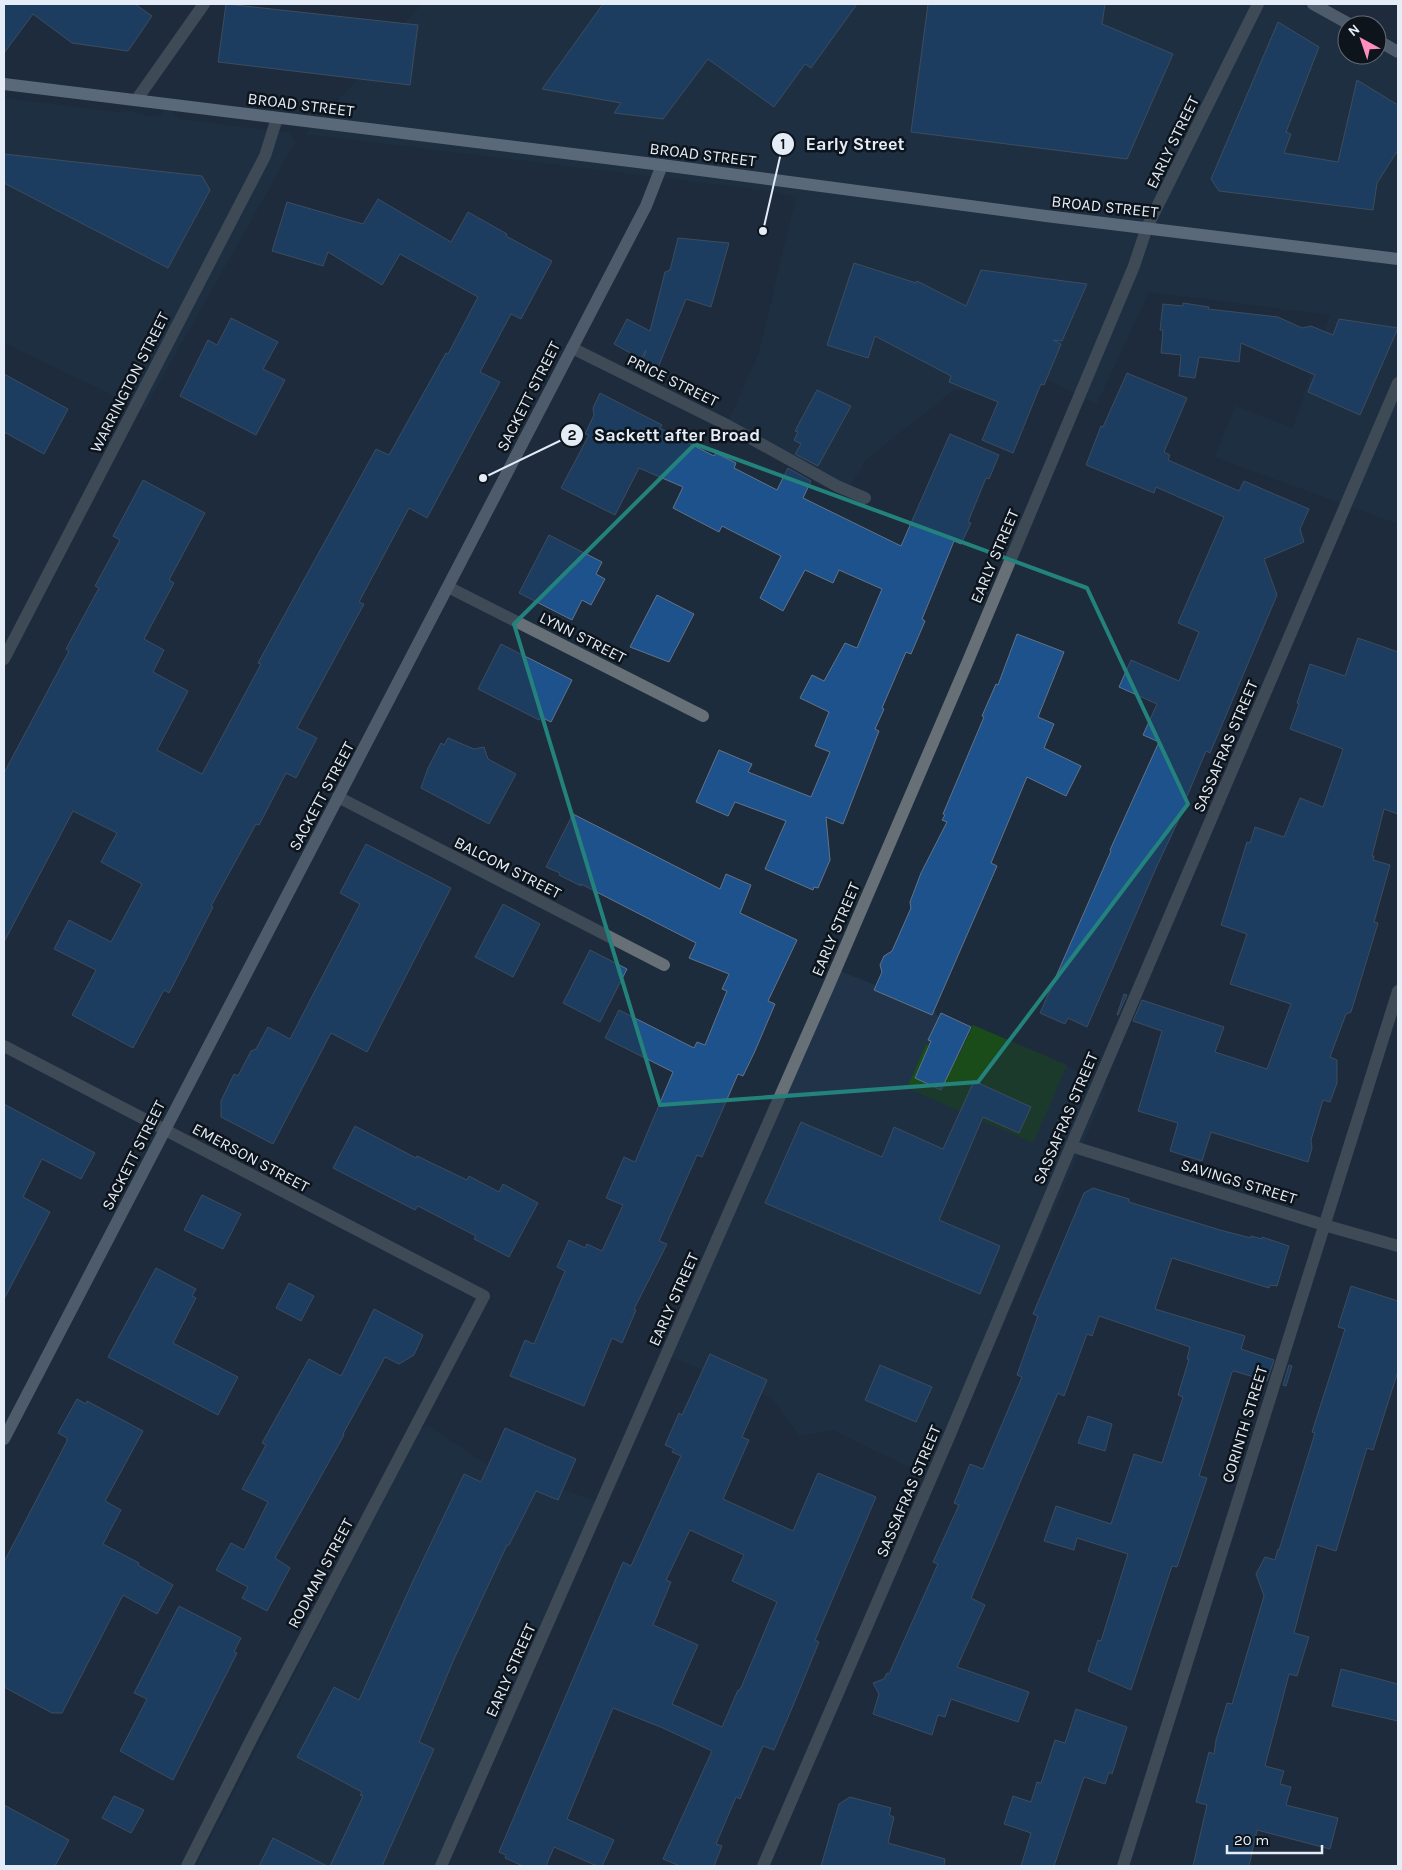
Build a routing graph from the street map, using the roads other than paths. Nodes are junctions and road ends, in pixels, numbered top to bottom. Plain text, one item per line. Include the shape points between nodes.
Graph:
1 (204, 4) edge
2 (1258, 4) edge
3 (1314, 4) edge
4 (1337, 17) edge
5 (1387, 46) edge
6 (1398, 52) edge
7 (4, 84) edge
8 (137, 99) junction
9 (277, 118) junction
10 (662, 165) junction
11 (1147, 227) junction
12 (1398, 259) edge
13 (572, 348) junction
14 (1398, 383) edge
15 (865, 498) dead end
16 (448, 587) junction
17 (4, 659) edge
18 (703, 716) dead end
19 (338, 796) junction
20 (664, 965) dead end
21 (1398, 991) edge
22 (4, 1046) edge
23 (165, 1130) junction
24 (1070, 1146) junction
25 (1324, 1225) junction
26 (1398, 1246) edge
27 (484, 1296) joint
28 (4, 1440) edge
29 (187, 1866) edge
30 (441, 1866) edge
31 (763, 1866) edge
32 (1123, 1866) edge

1 - 8 street
2 - 11 street, EARLY STREET
3 - 4 street
5 - 6 street
7 - 8 main road, BROAD STREET
8 - 9 main road, BROAD STREET
9 - 10 main road, BROAD STREET
9 - 17 street, WARRINGTON STREET via 265,156
10 - 11 main road, BROAD STREET
10 - 13 street, SACKETT STREET via 646,206
11 - 12 main road, BROAD STREET
11 - 30 street, EARLY STREET via 1134,266 829,985
13 - 15 street, PRICE STREET
13 - 16 street, SACKETT STREET
14 - 24 street, SASSAFRAS STREET
16 - 18 street, LYNN STREET
16 - 19 street, SACKETT STREET
19 - 20 street, BALCOM STREET
19 - 23 street, SACKETT STREET
21 - 25 street, CORINTH STREET
22 - 23 street, EMERSON STREET
23 - 27 street, EMERSON STREET
23 - 28 street, SACKETT STREET
24 - 25 street, SAVINGS STREET
24 - 31 street, SASSAFRAS STREET via 948,1439
25 - 26 street, SAVINGS STREET
25 - 32 street, CORINTH STREET
27 - 29 street, RODMAN STREET

